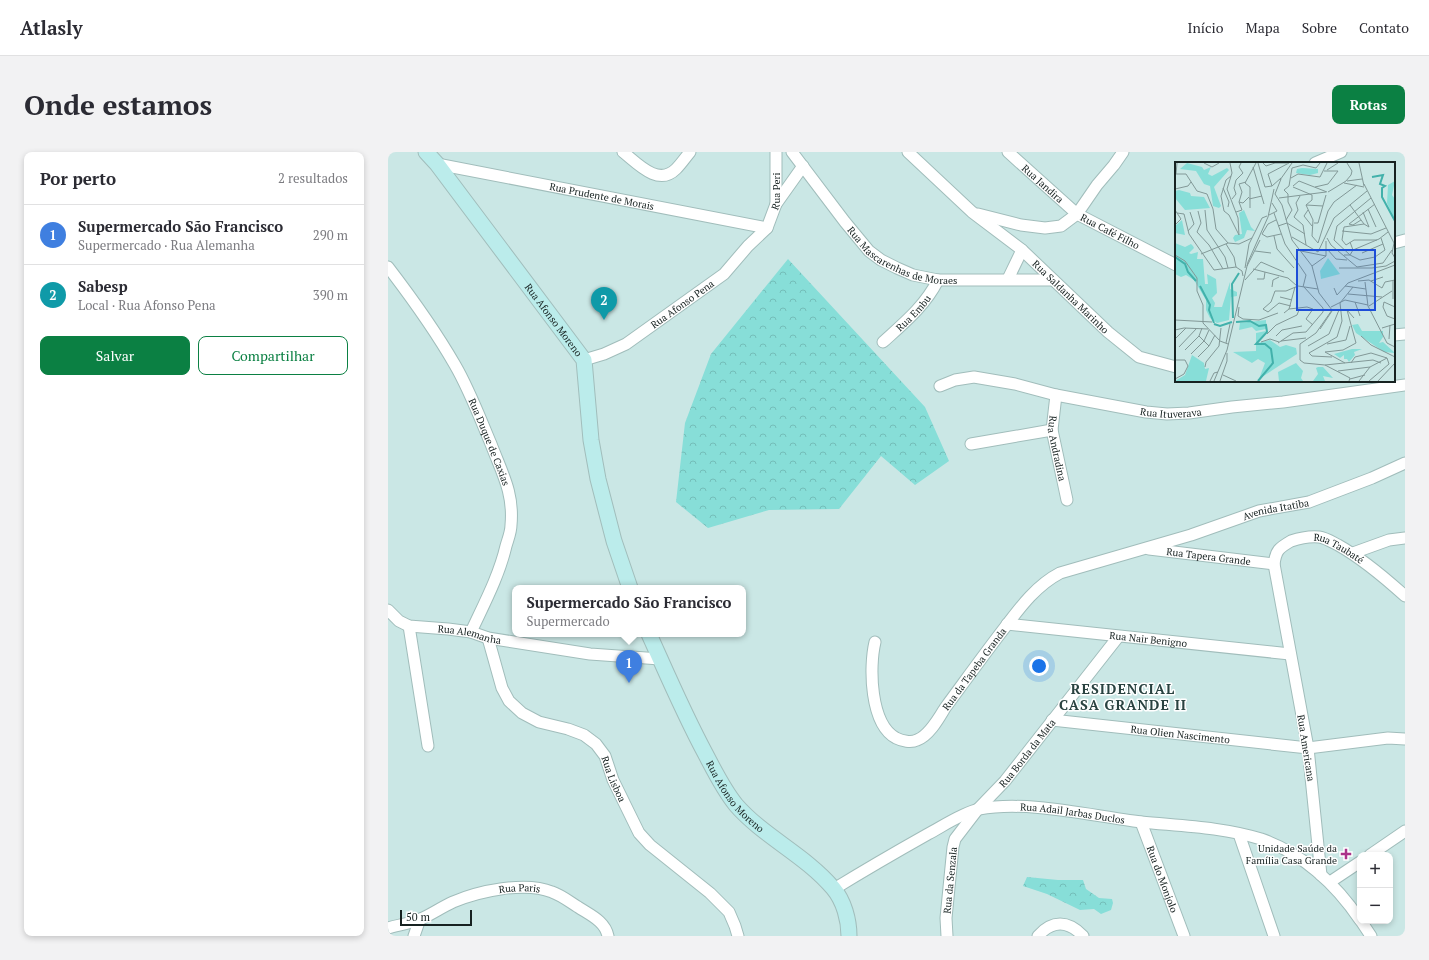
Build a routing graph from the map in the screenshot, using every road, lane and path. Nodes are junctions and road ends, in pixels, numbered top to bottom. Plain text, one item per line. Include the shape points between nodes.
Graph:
1 (426, 152) edge
2 (623, 152) edge
3 (690, 152) edge
4 (776, 152) edge
5 (792, 152) edge
6 (908, 152) edge
7 (1008, 152) edge
8 (1123, 152) edge
9 (1341, 152) edge
10 (1317, 162) edge
11 (437, 164) junction
12 (803, 166) junction
13 (776, 204) junction
14 (972, 212) junction
15 (1077, 214) junction
16 (767, 228) junction
17 (1405, 240) edge
18 (1395, 243) edge
19 (1022, 250) junction
20 (1175, 265) edge
21 (388, 267) edge
22 (1008, 279) junction
23 (938, 280) junction
24 (1053, 280) junction
25 (1405, 334) edge
26 (1395, 335) edge
27 (883, 342) dead end
28 (584, 360) junction
29 (1175, 367) edge
30 (1405, 385) edge
31 (940, 386) dead end
32 (1056, 395) junction
33 (1052, 430) junction
34 (971, 444) dead end
35 (1405, 462) edge
36 (1067, 500) dead end
37 (1405, 538) edge
38 (1144, 548) junction
39 (1353, 553) junction
40 (1274, 564) junction
41 (629, 585) edge
42 (1405, 596) edge
43 (388, 610) edge
44 (393, 622) edge
45 (1007, 624) junction
46 (409, 626) junction
47 (471, 632) junction
48 (651, 637) edge
49 (1118, 637) junction
50 (488, 638) junction
51 (875, 642) dead end
52 (1290, 654) junction
53 (660, 659) junction
54 (1052, 720) junction
55 (1405, 739) edge
56 (428, 746) dead end
57 (1308, 748) junction
58 (978, 809) junction
59 (1141, 822) junction
60 (1405, 831) edge
61 (1239, 834) junction
62 (1374, 852) edge
63 (1357, 864) edge
64 (1326, 879) junction
65 (834, 889) junction
66 (1357, 916) edge
67 (946, 918) junction
68 (420, 919) junction
69 (1363, 924) edge
70 (388, 928) edge
71 (850, 935) edge
72 (414, 936) edge
73 (608, 936) edge
74 (738, 936) edge
75 (940, 936) edge
76 (947, 936) edge
77 (1038, 936) edge
78 (1084, 936) edge
79 (1184, 936) edge
80 (1274, 936) edge
81 (1371, 936) edge

1 - 11 main road, Rua Afonso Moreno
2 - 3 street via 645,170 662,176 676,170
4 - 13 street, Rua Peri
5 - 12 street, Rua Mascarenhas de Moraes
6 - 14 street, Rua Saldanha Marinho
7 - 15 street, Rua Jandira
8 - 15 street
9 - 10 street
11 - 16 street, Rua Prudente de Morais
11 - 28 main road, Rua Afonso Moreno
12 - 13 street
12 - 23 street, Rua Mascarenhas de Moraes via 869,251 881,260 913,275
13 - 16 street, Rua Peri
14 - 15 street, Rua Café Filho via 1021,225 1045,228 1061,226
14 - 19 street, Rua Saldanha Marinho
15 - 20 street, Rua Café Filho
16 - 28 street, Rua Afonso Pena via 724,274 659,321 626,344
17 - 18 street
19 - 22 street
19 - 24 street, Rua Saldanha Marinho
21 - 47 street, Rua Duque de Caxias via 455,365 482,422 509,493 511,527 503,559
22 - 23 street, Rua Mascarenhas de Moraes
22 - 24 street, Rua Mascarenhas de Moraes
23 - 27 street, Rua Embu via 924,303
24 - 29 street, Rua Saldanha Marinho via 1108,332 1140,357
25 - 26 street
28 - 41 main road, Rua Afonso Moreno via 591,440 598,479 614,541
30 - 32 street, Rua Ituverava via 1283,402 1167,414
31 - 32 street, Rua Ituverava via 974,377
32 - 33 street, Rua Andradina
33 - 34 street
33 - 36 street, Rua Andradina
35 - 38 street, Avenida Itatiba via 1372,478 1309,502 1259,511 1191,535
37 - 39 street via 1389,540
38 - 40 street, Rua Tapera Grande
38 - 45 street, Rua da Tapeba Granda via 1060,573 1042,585
39 - 40 street, Rua Taubaté via 1326,539 1300,538 1280,548
39 - 42 street, Rua Taubaté
40 - 52 street, Rua Americana
43 - 44 street, Rua Alemanha
44 - 46 street, Rua Alemanha
45 - 49 street, Rua Nair Benigno
45 - 51 street, Rua da Tapeba Granda via 934,724 917,740 907,742 893,737 877,713 873,679
46 - 47 street, Rua Alemanha
46 - 56 street
47 - 50 street, Rua Alemanha
48 - 53 main road, Rua Afonso Moreno
49 - 52 street, Rua Nair Benigno
49 - 54 street, Rua Borda da Mata
50 - 53 street, Rua Alemanha via 590,654
50 - 74 street, Rua Lisboa via 500,681 509,701 522,713 539,722 584,735 596,744 605,756 613,780 639,833 729,912
52 - 57 street, Rua Americana
53 - 65 main road, Rua Afonso Moreno via 683,712 736,805
54 - 57 street, Rua Olien Nascimento
54 - 58 street, Rua Borda da Mata via 1005,781
55 - 57 street, Rua Olien Nascimento via 1388,738
57 - 64 street, Rua Americana
58 - 59 street, Rua Adail Jarbas Duclos via 1012,806
58 - 65 street, Rua Adail Jarbas Duclos via 953,820
58 - 67 street, Rua da Senzala via 953,847
59 - 61 street, Rua Adail Jarbas Duclos via 1213,828
59 - 79 street, Rua do Monjolo
60 - 62 street
61 - 64 street, Rua Adail Jarbas Duclos via 1261,840 1282,850 1309,864
61 - 80 street
63 - 64 street
64 - 66 street
65 - 71 main road, Rua Afonso Moreno via 843,906
67 - 75 street
67 - 76 street, Rua da Senzala
68 - 70 street, Rua Paris
68 - 72 street
68 - 73 street, Rua Paris via 469,896 510,888 536,888 552,892 599,920 606,927
69 - 81 street
77 - 78 street via 1052,924 1065,924

